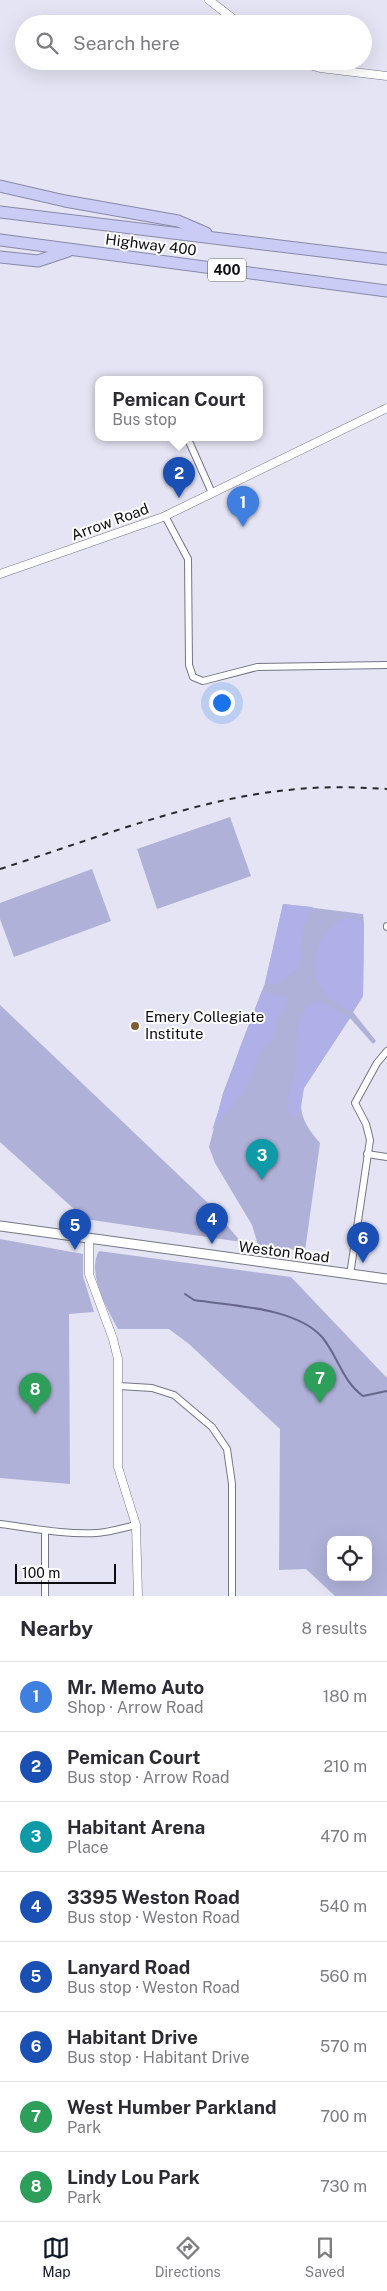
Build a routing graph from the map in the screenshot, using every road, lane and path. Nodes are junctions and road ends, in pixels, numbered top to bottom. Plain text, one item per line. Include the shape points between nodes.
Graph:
1 (208, 0) edge
2 (228, 15) edge
3 (337, 70) edge
4 (387, 76) edge
5 (0, 186) edge
6 (0, 212) edge
7 (216, 238) junction
8 (0, 240) edge
9 (70, 250) junction
10 (0, 257) edge
11 (387, 259) edge
12 (387, 291) edge
13 (386, 410) edge
14 (189, 441) edge
15 (212, 493) junction
16 (165, 516) junction
17 (0, 574) edge
18 (387, 665) edge
19 (387, 1051) edge
20 (367, 1154) junction
21 (387, 1157) edge
22 (0, 1226) edge
23 (89, 1239) junction
24 (350, 1275) junction
25 (387, 1280) edge
26 (119, 1386) junction
27 (0, 1524) edge
28 (136, 1525) junction
29 (45, 1531) junction
30 (45, 1596) edge
31 (138, 1596) edge
32 (232, 1596) edge

1 - 2 street
3 - 4 street
5 - 7 highway via 178,221
6 - 7 highway, Highway 400 / 400
7 - 11 highway, Highway 400 / 400
8 - 9 highway, Highway 400 / 400
9 - 10 highway via 38,260
9 - 12 highway, Highway 400 / 400
13 - 15 street, Arrow Road
14 - 15 street
15 - 16 street, Arrow Road
16 - 17 street, Arrow Road
16 - 18 street via 188,559 189,665 197,680 215,680 257,667
19 - 20 street via 355,1103 369,1131
20 - 21 street
20 - 24 street
22 - 23 main road, Weston Road
23 - 24 main road, Weston Road
23 - 26 street via 89,1274 114,1344
24 - 25 main road, Weston Road
26 - 28 street via 118,1467
26 - 32 street via 152,1388 174,1395 212,1427 227,1449 232,1484
27 - 29 street
28 - 29 street via 98,1533
28 - 31 street
29 - 30 street

